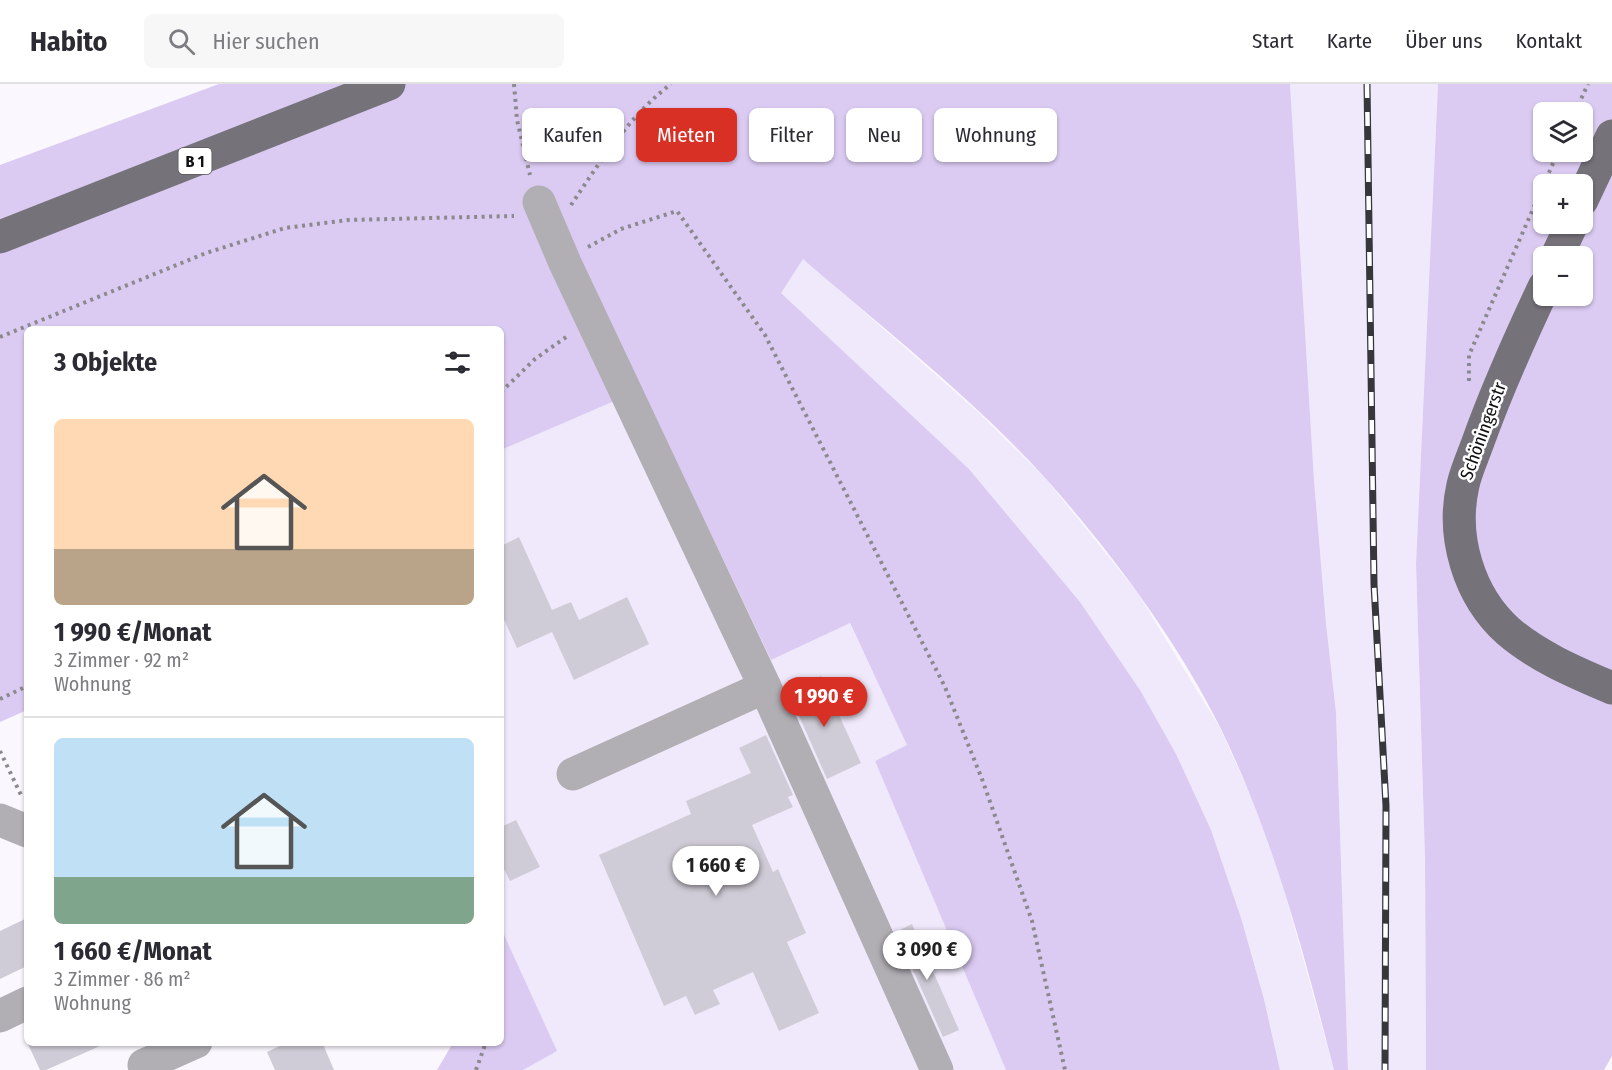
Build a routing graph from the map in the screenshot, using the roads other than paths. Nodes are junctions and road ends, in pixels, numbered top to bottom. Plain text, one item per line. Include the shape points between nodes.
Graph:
1 (389, 84) edge
2 (1612, 136) edge
3 (1593, 177) edge
4 (543, 210) road end
5 (0, 237) edge
6 (1535, 306) edge
7 (765, 687) junction
8 (1612, 688) edge
9 (573, 774) dead end
10 (11, 809) edge
11 (24, 827) edge
12 (24, 1004) edge
13 (0, 1016) edge
14 (183, 1046) edge
15 (141, 1059) edge
16 (938, 1070) edge

1 - 5 main road, B 1
2 - 3 main road
4 - 7 street
6 - 8 main road, Schöningerstr via 1493,400 1462,486 1461,546 1470,578 1508,631 1537,652
7 - 9 street
7 - 16 street
10 - 11 street
12 - 13 street
14 - 15 street

